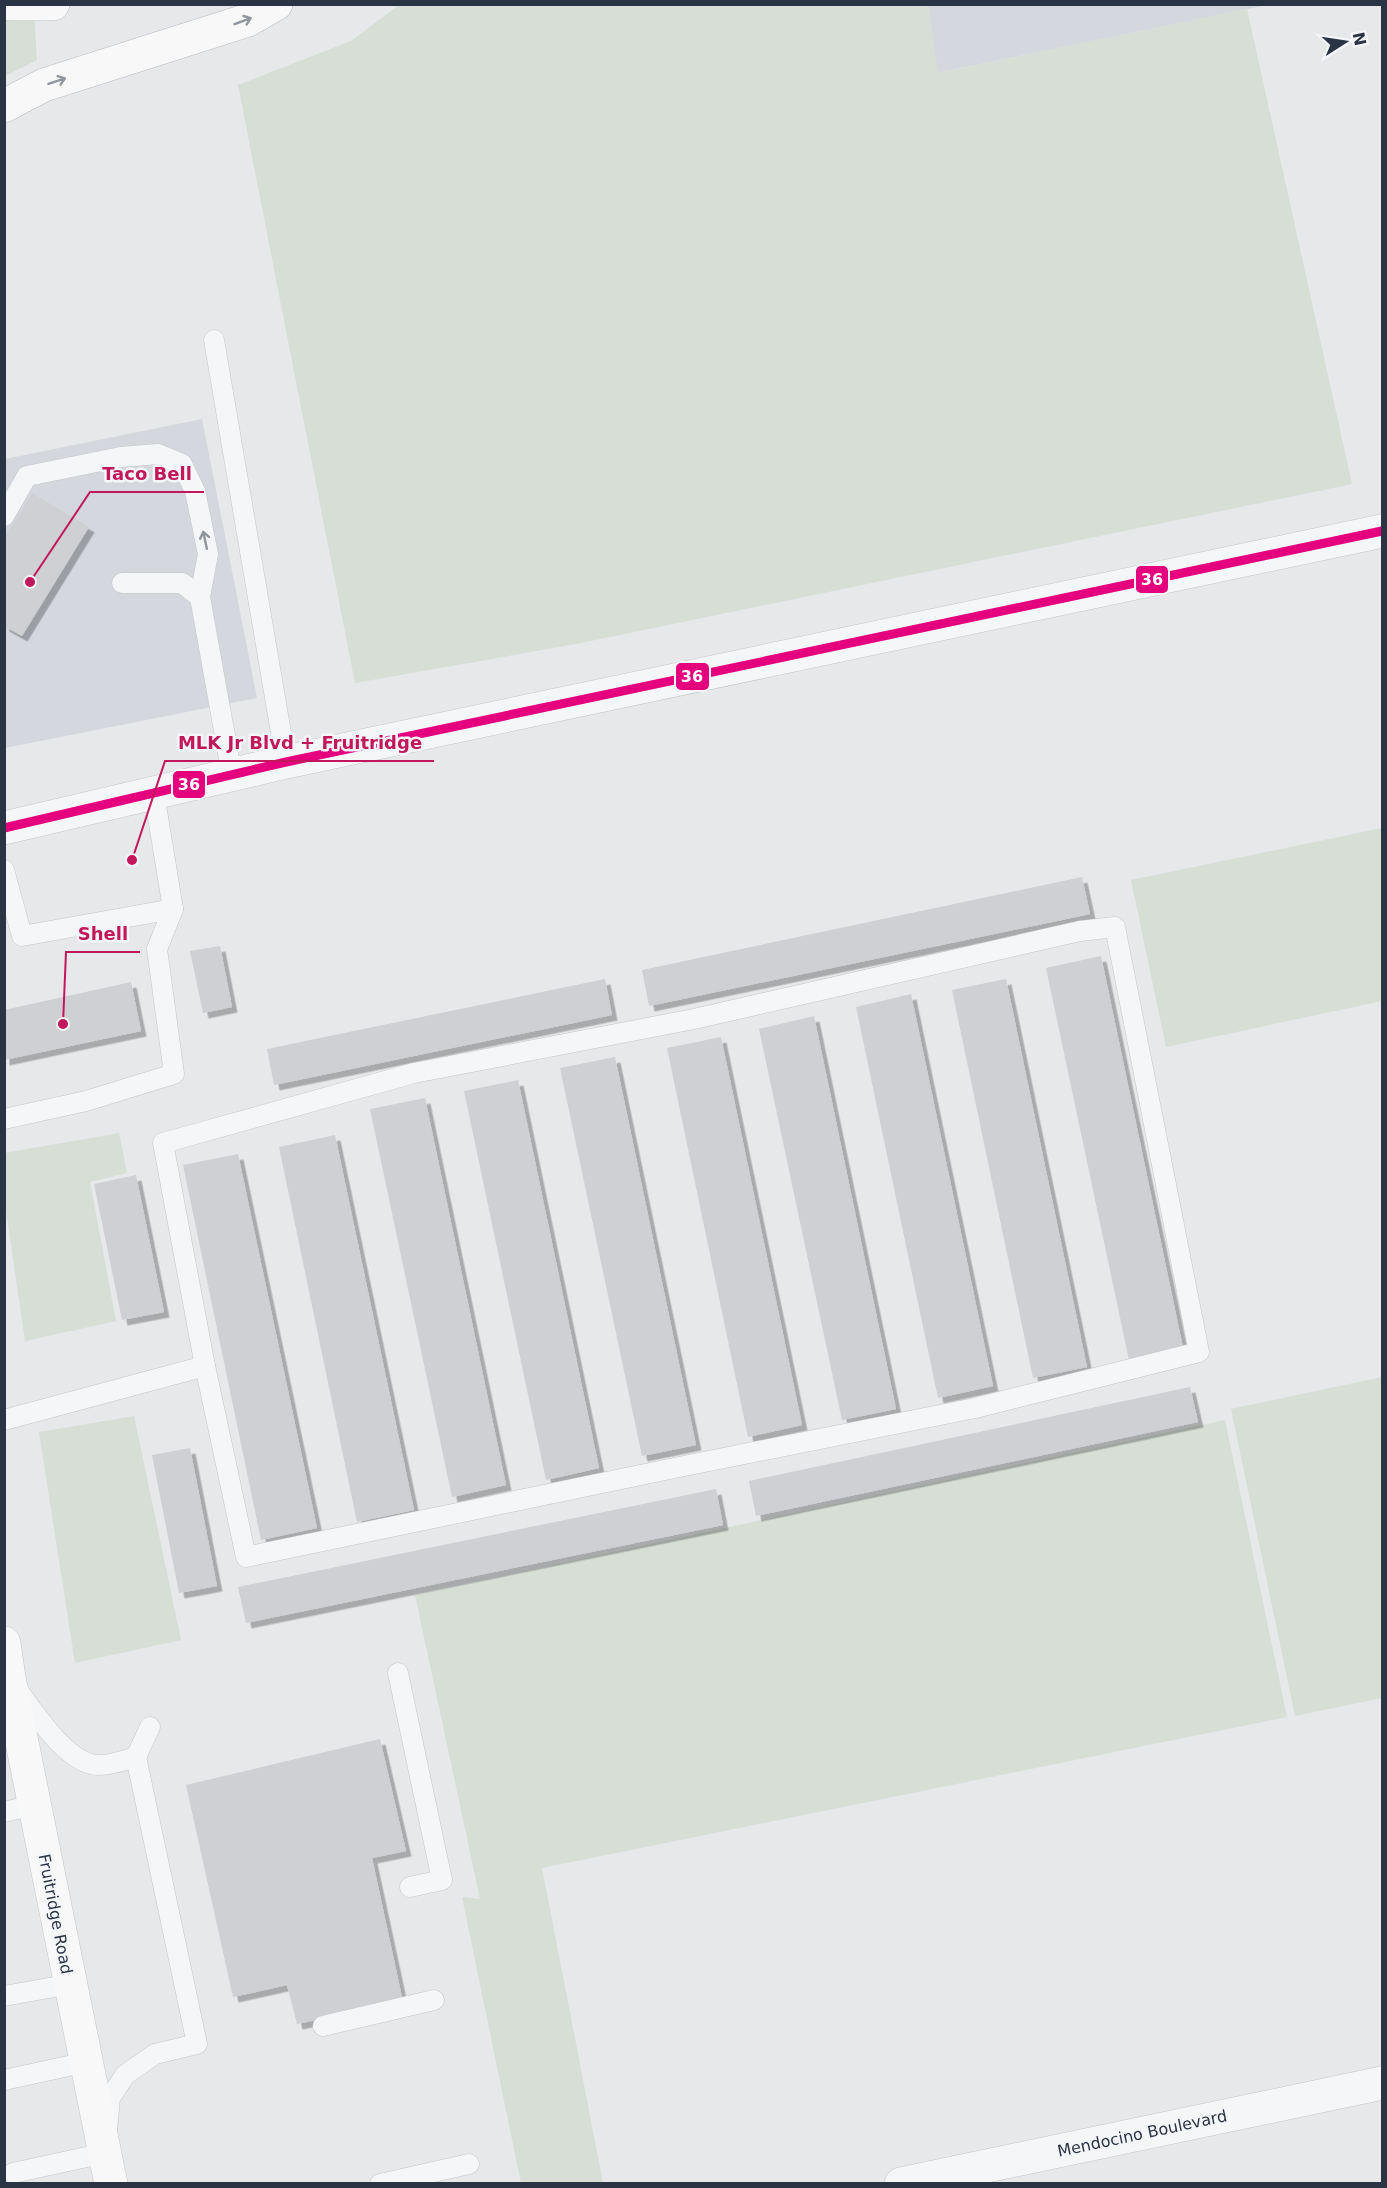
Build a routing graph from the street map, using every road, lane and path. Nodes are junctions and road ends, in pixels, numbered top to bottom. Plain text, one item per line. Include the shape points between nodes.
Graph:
1 (10, 4) edge
2 (53, 4) edge
3 (276, 4) edge
4 (4, 106) edge
5 (214, 340) dead end
6 (4, 516) edge
7 (1383, 531) edge
8 (122, 583) dead end
9 (200, 597) junction
10 (286, 762) junction
11 (232, 775) junction
12 (154, 794) junction
13 (4, 828) edge
14 (4, 870) edge
15 (173, 909) junction
16 (4, 1119) edge
17 (205, 1366) junction
18 (4, 1420) edge
19 (4, 1643) edge
20 (398, 1673) dead end
21 (7, 1678) edge
22 (150, 1727) dead end
23 (136, 1757) junction
24 (20, 1808) edge
25 (410, 1887) dead end
26 (71, 1984) junction
27 (4, 1996) edge
28 (434, 2000) dead end
29 (323, 2026) dead end
30 (87, 2062) junction
31 (4, 2080) edge
32 (1383, 2083) edge
33 (469, 2164) dead end
34 (108, 2168) edge
35 (13, 2172) dead end
36 (380, 2184) edge
37 (901, 2184) edge

1 - 2 main road
4 -> 3 main road via 44,85 248,20
5 - 10 lane
9 -> 6 lane via 208,554 195,491 182,464 158,454 121,457 27,476
7 - 10 street
8 - 9 lane via 182,583
9 - 11 lane
10 - 11 street
11 - 12 street
12 - 13 street
12 - 15 lane
14 - 15 lane via 22,936
15 - 16 lane via 157,949 174,1074 86,1101
17 - 17 lane via 163,1143 414,1072 694,1019 1080,931 1114,927 1199,1352 975,1408 246,1557
17 - 18 lane
19 - 21 main road, Fruitridge Road
20 - 25 lane via 442,1880
21 - 23 lane via 43,1724 80,1760 99,1766
21 - 24 main road, Fruitridge Road
22 - 23 lane
23 - 34 lane via 197,2044 155,2054 125,2075 110,2098
24 - 26 main road, Fruitridge Road
26 - 27 lane
26 - 30 main road, Fruitridge Road
28 - 29 lane
30 - 31 lane
30 - 34 main road, Fruitridge Road
32 - 37 street, Mendocino Boulevard
33 - 36 lane
34 - 35 lane

